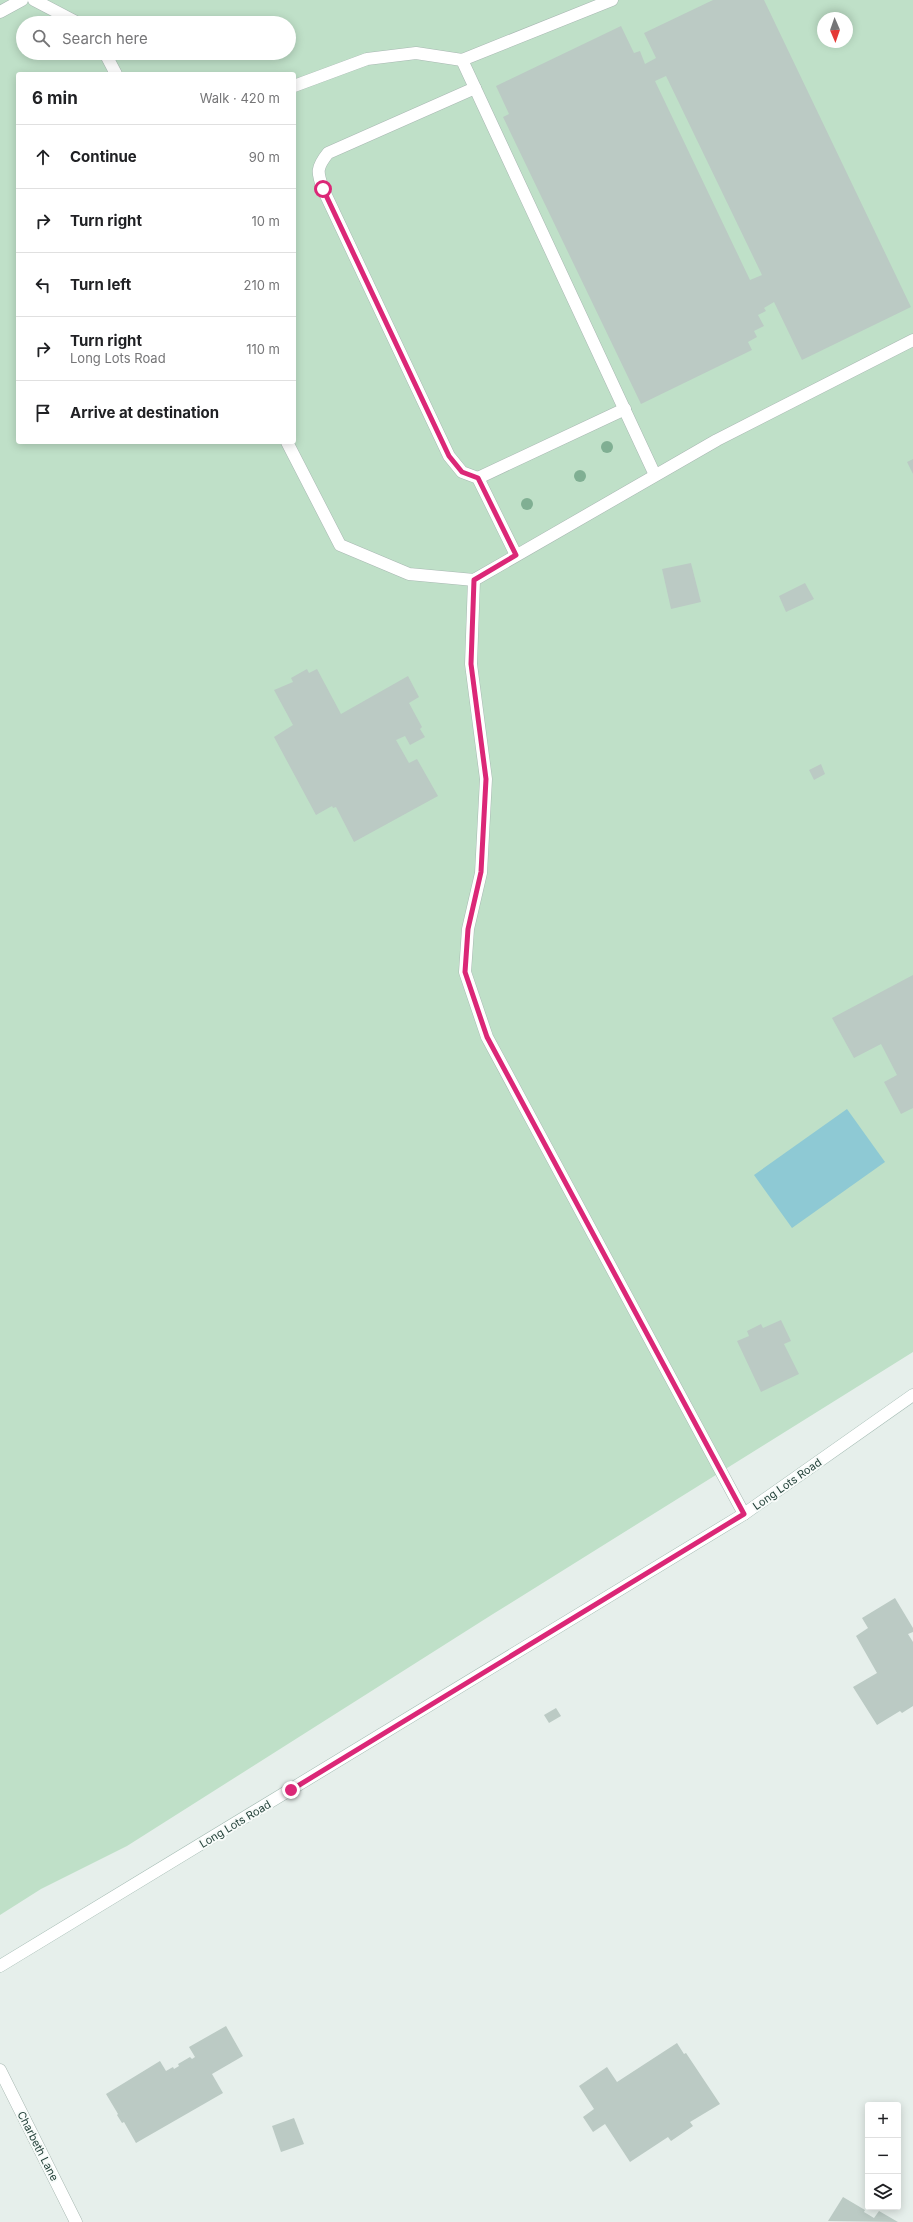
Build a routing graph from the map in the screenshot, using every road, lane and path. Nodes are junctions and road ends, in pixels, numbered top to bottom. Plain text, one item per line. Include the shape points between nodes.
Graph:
1 (22, 0) edge
2 (34, 0) edge
3 (612, 0) edge
4 (0, 12) edge
5 (65, 16) edge
6 (109, 60) edge
7 (462, 60) junction
8 (115, 72) edge
9 (296, 85) edge
10 (475, 88) junction
11 (913, 340) edge
12 (625, 409) junction
13 (288, 444) edge
14 (655, 475) junction
15 (478, 478) junction
16 (516, 555) junction
17 (474, 580) junction
18 (913, 1395) edge
19 (744, 1514) junction
20 (0, 1966) edge
21 (0, 2070) edge
22 (76, 2222) edge

1 - 4 main road
2 - 5 main road
3 - 7 main road
6 - 8 main road
7 - 9 main road via 416,53 367,59
7 - 10 main road
10 - 12 main road
10 - 15 main road via 328,153 320,163 317,173 449,456 462,472
11 - 14 main road
12 - 14 main road
12 - 15 main road
13 - 17 main road via 340,545 409,574
14 - 16 main road
15 - 16 main road
16 - 17 main road
17 - 19 main road via 471,664 486,779 481,872 468,929 465,972 487,1037
18 - 19 main road, Long Lots Road
19 - 20 main road, Long Lots Road
21 - 22 main road, Charbeth Lane

